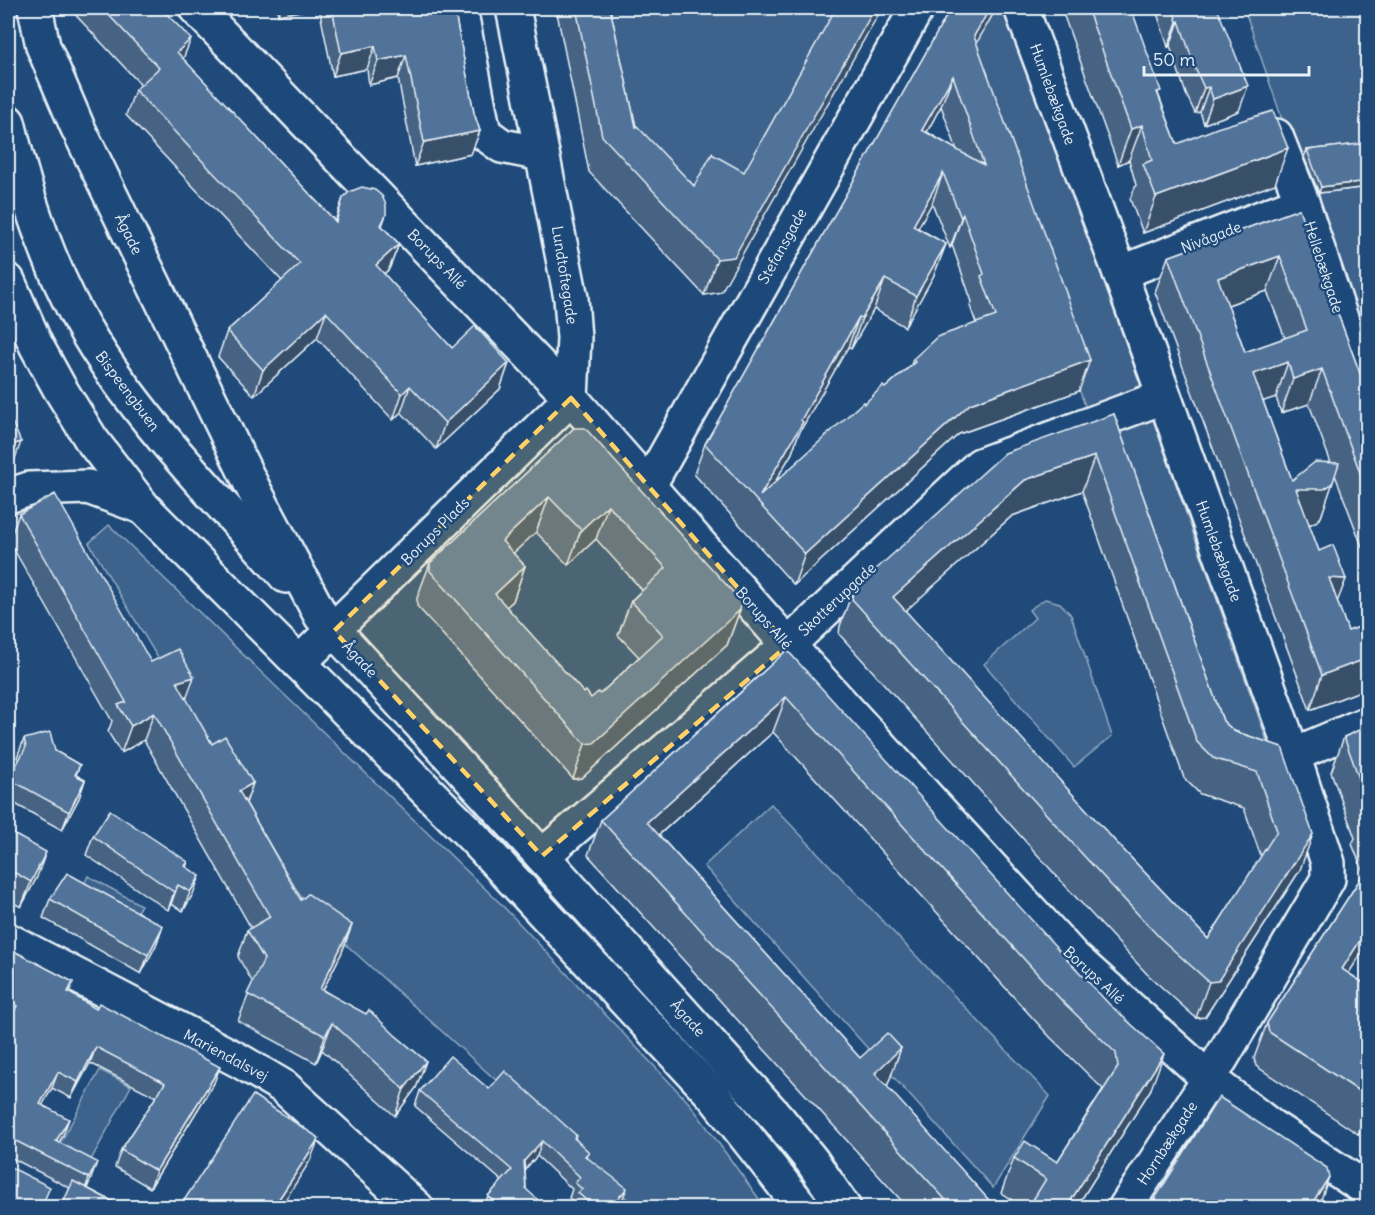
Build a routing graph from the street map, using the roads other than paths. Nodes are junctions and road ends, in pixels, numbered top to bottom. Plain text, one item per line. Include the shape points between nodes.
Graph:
1 (35, 8) edge
2 (195, 8) edge
3 (460, 8) edge
4 (513, 8) edge
5 (917, 8) edge
6 (1021, 8) edge
7 (11, 136) edge
8 (1275, 136) edge
9 (542, 154) junction
10 (1302, 202) junction
11 (1120, 273) junction
12 (8, 281) edge
13 (1163, 396) junction
14 (571, 398) junction
15 (1368, 399) edge
16 (649, 485) junction
17 (8, 496) edge
18 (144, 508) junction
19 (328, 623) junction
20 (788, 645) junction
21 (298, 663) junction
22 (1368, 723) edge
23 (1293, 755) junction
24 (542, 856) junction
25 (8, 940) edge
26 (1209, 1078) junction
27 (1368, 1190) edge
28 (1368, 1199) edge
29 (417, 1208) edge
30 (802, 1208) edge
31 (844, 1208) edge
32 (1125, 1208) edge
33 (1362, 1208) edge

1 - 19 street, Ågade via 43,46 77,126 253,488
2 - 14 street, Borups Allé
3 - 9 street via 484,133 502,146
4 - 9 street, Lundtoftegade
5 - 16 street, Stefansgade
6 - 11 street, Humlebækgade
7 - 19 street, Bispeengbuen via 54,267 94,345 144,415
8 - 10 street, Hellebækgade
9 - 14 street, Lundtoftegade via 571,298
10 - 11 street, Nivågade
10 - 15 street, Hellebækgade
11 - 13 street, Humlebækgade
12 - 18 street via 59,387 109,465
13 - 20 street, Skotterupgade via 980,465
13 - 23 street, Humlebækgade
14 - 16 street, Borups Allé
14 - 19 street, Borups Plads
16 - 20 street, Borups Allé
17 - 18 street via 29,489 88,487
18 - 21 street
19 - 21 street, Borups Plads
19 - 24 street, Ågade
20 - 24 street, Skotterupgade
20 - 26 street, Borups Allé via 1073,957
21 - 30 street via 473,837 713,1095
22 - 23 street
23 - 26 street, Humlebækgade via 1328,863 1328,879
24 - 31 street, Ågade via 779,1120
25 - 29 street, Mariendalsvej via 284,1087
26 - 27 street, Borups Allé via 1272,1127
26 - 32 street, Hornbækgade
28 - 33 street

